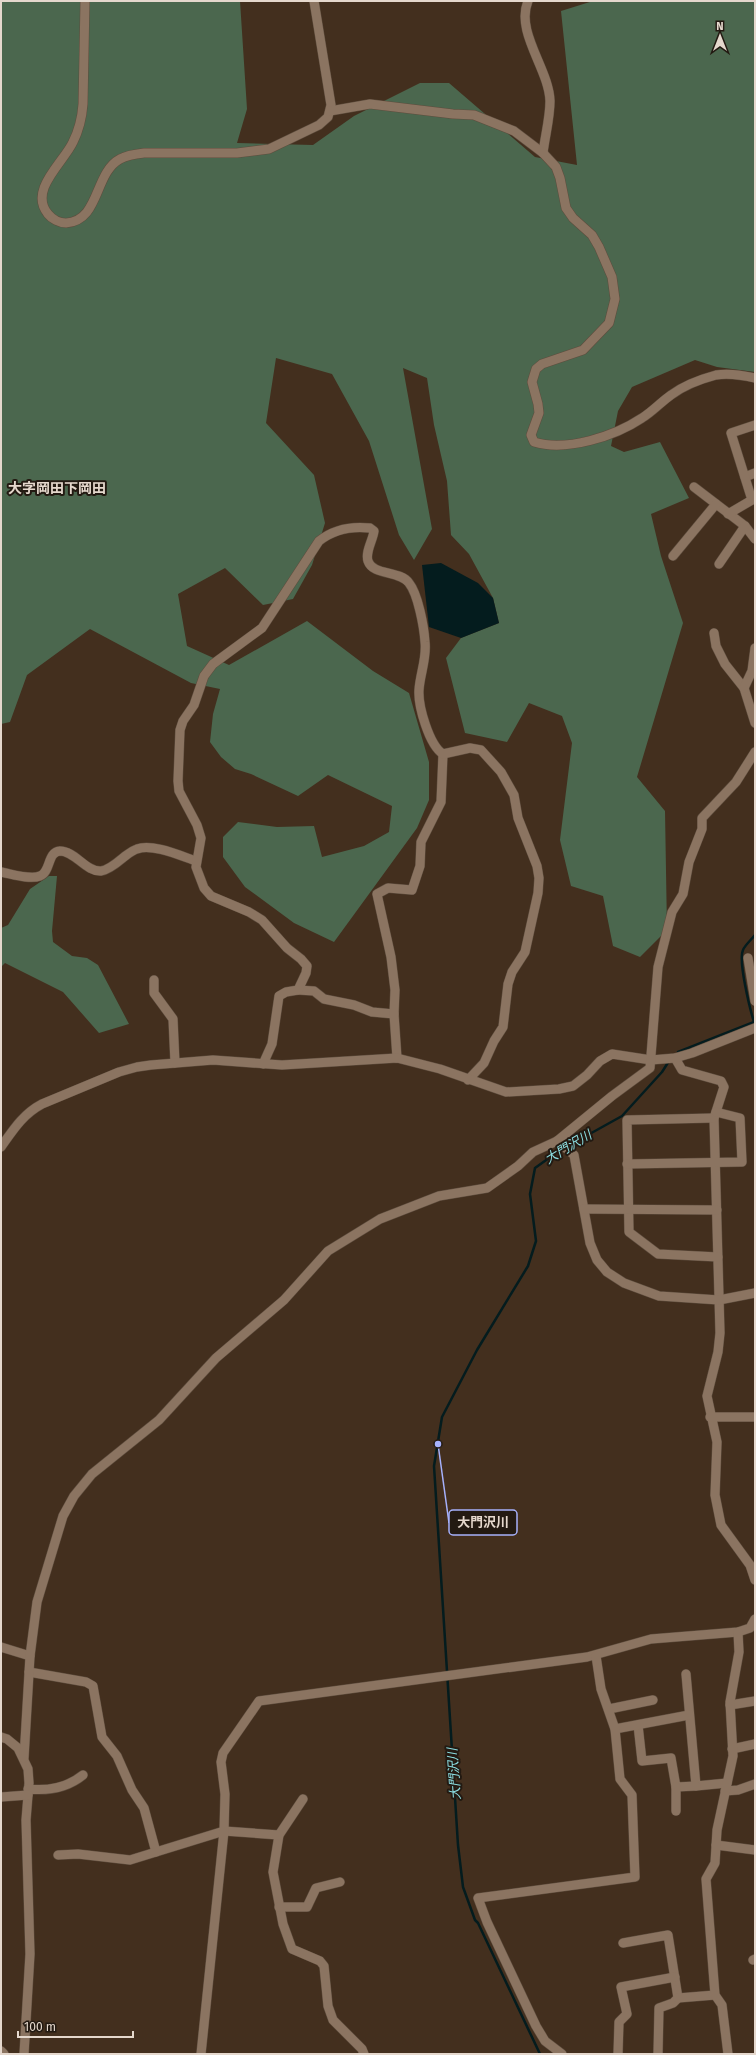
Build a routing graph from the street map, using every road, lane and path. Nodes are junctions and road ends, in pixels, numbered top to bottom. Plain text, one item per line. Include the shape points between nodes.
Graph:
1 (85, 1) edge
2 (314, 1) edge
3 (528, 1) edge
4 (330, 111) junction
5 (543, 153) junction
6 (755, 378) edge
7 (755, 425) edge
8 (755, 473) edge
9 (745, 477) junction
10 (694, 487) dead end
11 (716, 504) junction
12 (728, 514) junction
13 (745, 526) junction
14 (755, 539) edge
15 (673, 556) dead end
16 (719, 564) dead end
17 (714, 634) dead end
18 (755, 648) edge
19 (744, 688) junction
20 (755, 723) edge
21 (755, 752) edge
22 (443, 754) junction
23 (196, 861) junction
24 (1, 872) edge
25 (748, 958) dead end
26 (154, 980) dead end
27 (298, 990) junction
28 (755, 1000) edge
29 (394, 1014) junction
30 (755, 1028) edge
31 (397, 1058) junction
32 (675, 1058) junction
33 (651, 1060) junction
34 (175, 1063) junction
35 (263, 1064) junction
36 (468, 1080) junction
37 (715, 1115) junction
38 (560, 1143) junction
39 (1, 1147) edge
40 (627, 1164) junction
41 (715, 1164) junction
42 (584, 1209) junction
43 (627, 1210) junction
44 (717, 1210) junction
45 (718, 1257) junction
46 (755, 1293) edge
47 (719, 1300) junction
48 (710, 1416) junction
49 (755, 1418) edge
50 (755, 1580) edge
51 (755, 1619) edge
52 (738, 1632) junction
53 (1, 1647) edge
54 (30, 1656) junction
55 (596, 1656) junction
56 (29, 1672) junction
57 (686, 1674) dead end
58 (653, 1700) dead end
59 (755, 1701) edge
60 (730, 1705) junction
61 (609, 1710) junction
62 (689, 1715) junction
63 (638, 1724) junction
64 (615, 1729) junction
65 (1, 1737) edge
66 (755, 1744) edge
67 (732, 1749) junction
68 (24, 1758) junction
69 (83, 1775) dead end
70 (755, 1784) edge
71 (696, 1786) junction
72 (676, 1787) junction
73 (726, 1787) junction
74 (28, 1792) junction
75 (1, 1798) edge
76 (303, 1799) dead end
77 (676, 1811) dead end
78 (224, 1831) junction
79 (280, 1835) junction
80 (716, 1845) junction
81 (755, 1847) edge
82 (156, 1852) junction
83 (58, 1856) dead end
84 (340, 1882) dead end
85 (279, 1907) junction
86 (623, 1943) dead end
87 (675, 1977) junction
88 (715, 1995) junction
89 (678, 1998) junction
90 (1, 2051) edge
91 (4, 2054) edge
92 (24, 2054) edge
93 (201, 2054) edge
94 (364, 2054) edge
95 (562, 2054) edge
96 (618, 2054) edge
97 (658, 2054) edge
98 (728, 2054) edge

1 - 4 street via 86,40 81,119 73,143 49,177 42,193 44,209 54,220 73,223 81,218 93,203 112,164 132,154 237,153 269,149 319,125 328,117
2 - 4 street
3 - 5 street via 524,17 550,100
4 - 5 street via 370,104 474,115 514,131
5 - 6 street via 556,167 566,208 592,235 599,247 612,277 615,299 608,323 583,350 542,364 533,374 532,382 538,404 531,435 534,442 576,445 606,435 642,418 671,395 702,380 716,375 736,374
7 - 9 street via 731,433
8 - 9 street
9 - 12 street via 752,500
10 - 11 street
11 - 12 street
11 - 15 street
12 - 13 street
13 - 14 street
13 - 16 street
17 - 19 street via 716,646 725,664
18 - 19 street via 752,671
19 - 20 street
21 - 33 street via 736,782 702,818 702,829 689,862 684,894 672,912 662,948 658,967
22 - 23 street via 431,740 418,699 425,642 415,593 409,582 398,575 373,568 368,561 368,553 374,538 374,532 370,528 360,527 328,534 319,541 262,628 213,664 204,676 194,705 183,721 180,730 178,781 179,791 201,838
22 - 29 street via 441,802 421,842 420,866 412,890 388,888 377,894 391,957 395,990
22 - 36 street via 470,748 481,750 501,772 514,795 518,818 537,866 539,878 525,952 512,972 508,984 502,1026 484,1064
23 - 24 street via 144,847 136,849 108,869 101,871 60,851 54,853 41,876
23 - 27 street via 204,888 211,896 262,920 286,948 307,966
25 - 28 street
26 - 34 street via 154,993 173,1019
27 - 29 street via 314,991 324,999 354,1005 372,1012
27 - 35 street via 280,996 272,1044
29 - 31 street
30 - 32 street
31 - 35 street
31 - 36 street via 440,1069
32 - 33 street
32 - 37 street via 682,1070 721,1081 724,1088
33 - 36 street via 612,1054 600,1061 587,1076 573,1086 559,1089 506,1092
33 - 38 street via 650,1068 612,1096
34 - 35 street via 213,1060
34 - 39 street via 151,1064 118,1072 42,1104 21,1119
37 - 40 street via 626,1120
37 - 41 street
37 - 41 street via 740,1118 742,1162
38 - 42 street via 574,1155
38 - 54 street via 534,1152 486,1188 439,1196 380,1219 328,1251 284,1300 216,1358 159,1420 92,1474 74,1496 63,1516 37,1602
40 - 41 street
40 - 43 street
41 - 44 street
42 - 43 street
42 - 47 street via 590,1243 597,1260 616,1278 659,1296
43 - 44 street
43 - 45 street via 629,1232 658,1254
44 - 45 street
45 - 47 street
46 - 47 street
47 - 48 street via 718,1352 707,1396
48 - 49 street
48 - 50 street via 717,1442 715,1494 722,1525 750,1565
51 - 52 street via 750,1628
52 - 55 street via 651,1639
52 - 60 street via 739,1652
53 - 54 street
54 - 56 street
55 - 61 street via 601,1689
55 - 78 street via 259,1701 223,1753 221,1762 225,1794
56 - 68 street
56 - 82 street via 86,1682 92,1686 102,1737 117,1756 132,1790 144,1808
57 - 62 street
58 - 61 street
59 - 60 street
60 - 67 street
61 - 64 street
62 - 63 street
62 - 71 street
63 - 64 street
63 - 72 street via 642,1761 671,1758
64 - 95 street via 620,1779 632,1795 635,1877 478,1898 536,2026 546,2041
65 - 68 street via 18,1748
66 - 67 street
67 - 73 street via 733,1756
68 - 74 street via 28,1769
69 - 74 street via 50,1790
70 - 73 street via 738,1790
71 - 72 street
71 - 73 street
72 - 77 street
73 - 80 street
74 - 75 street
74 - 92 street via 26,1827 30,1954
76 - 79 street
78 - 79 street
78 - 82 street
78 - 93 street
79 - 85 street via 273,1872
80 - 81 street
80 - 88 street via 715,1863 706,1879
82 - 83 street via 130,1860 78,1854
84 - 85 street via 316,1888 306,1907
85 - 94 street via 292,1949 320,1961 324,1966 328,2006 333,2020
86 - 87 street via 668,1935
87 - 89 street
87 - 96 street via 621,1987 627,2014 619,2022
88 - 89 street
88 - 98 street via 722,2005
89 - 97 street via 674,2003 659,2008
90 - 91 street

